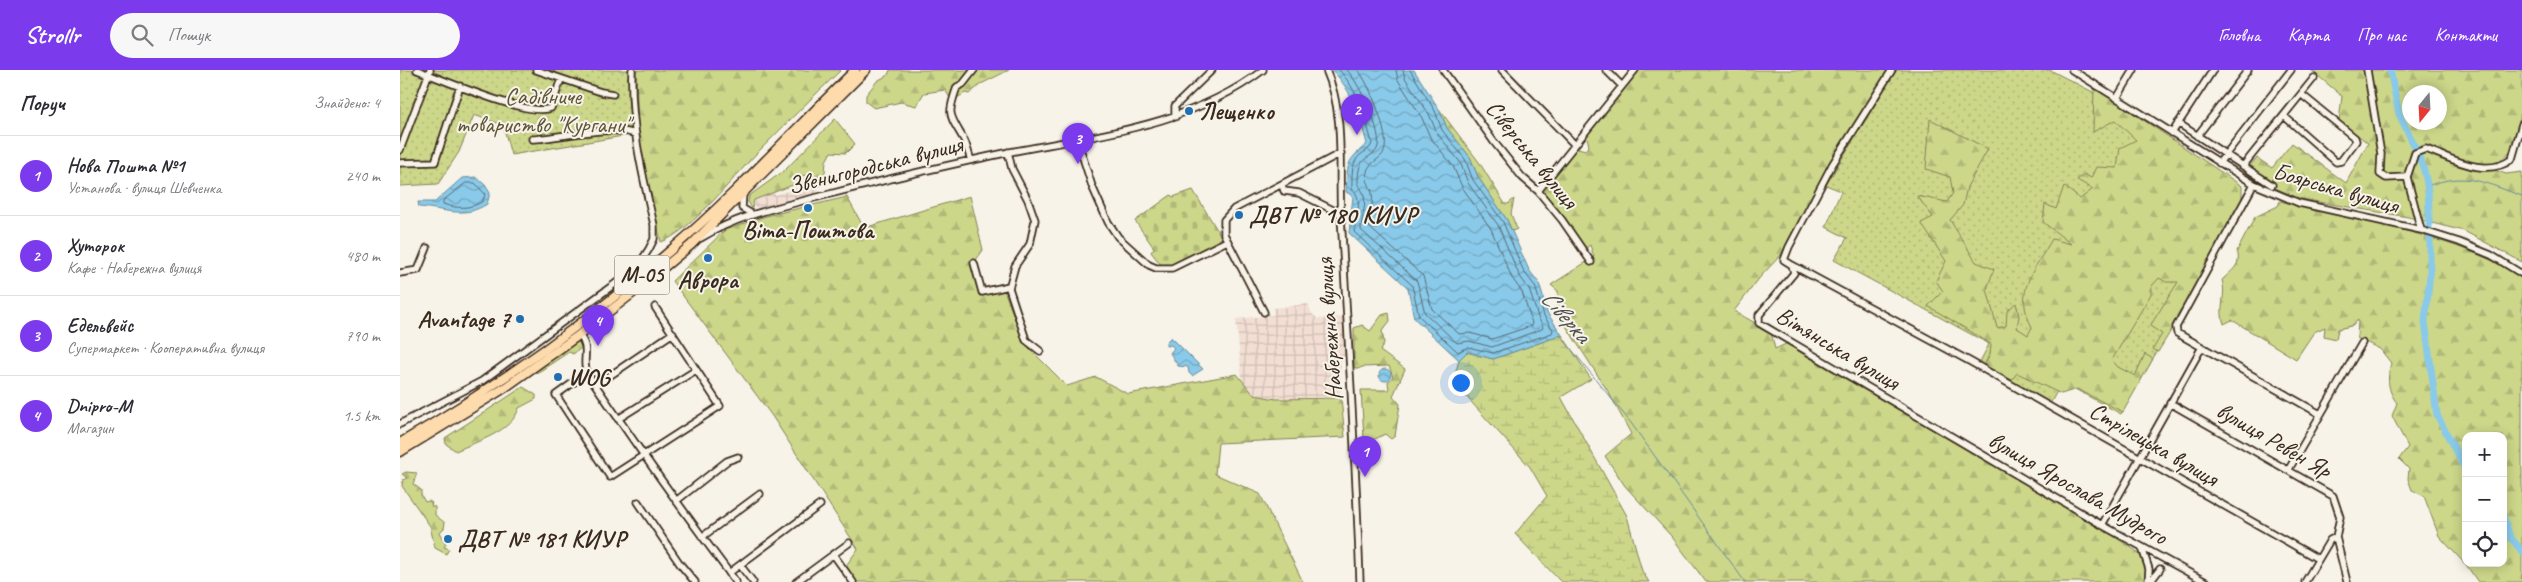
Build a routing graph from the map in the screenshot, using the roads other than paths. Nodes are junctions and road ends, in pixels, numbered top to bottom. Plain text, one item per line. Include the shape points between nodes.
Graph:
1 (417, 70) edge
2 (536, 70) edge
3 (632, 70) edge
4 (855, 70) edge
5 (866, 70) edge
6 (974, 70) edge
7 (1212, 70) edge
8 (1263, 70) edge
9 (1326, 70) edge
10 (1443, 70) edge
11 (1502, 70) edge
12 (1606, 70) edge
13 (1634, 70) edge
14 (1892, 70) edge
15 (2072, 70) edge
16 (2134, 70) edge
17 (2213, 70) edge
18 (2248, 70) edge
19 (2291, 70) edge
20 (2368, 70) edge
21 (429, 72) edge
22 (2314, 78) dead end
23 (562, 79) junction
24 (460, 86) junction
25 (1622, 86) junction
26 (613, 94) dead end
27 (2301, 94) junction
28 (2117, 98) junction
29 (2284, 116) junction
30 (1175, 117) junction
31 (2178, 123) junction
32 (2522, 124) edge
33 (2172, 133) junction
34 (635, 134) junction
35 (2197, 136) junction
36 (532, 139) dead end
37 (1077, 139) junction
38 (1575, 145) junction
39 (400, 150) edge
40 (1008, 152) junction
41 (1341, 153) junction
42 (2226, 154) junction
43 (971, 160) junction
44 (2219, 162) junction
45 (400, 163) edge
46 (2243, 166) junction
47 (2408, 177) junction
48 (2254, 184) junction
49 (1282, 185) junction
50 (2272, 185) dead end
51 (1538, 191) junction
52 (744, 192) junction
53 (752, 214) junction
54 (1341, 214) junction
55 (2421, 230) junction
56 (1227, 241) junction
57 (690, 245) junction
58 (427, 248) dead end
59 (1591, 262) dead end
60 (974, 263) dead end
61 (1792, 265) junction
62 (400, 273) edge
63 (2522, 274) edge
64 (1009, 286) junction
65 (655, 306) dead end
66 (1264, 312) dead end
67 (672, 333) junction
68 (579, 335) junction
69 (2362, 343) dead end
70 (2202, 348) junction
71 (1040, 351) dead end
72 (1971, 362) joint
73 (585, 369) junction
74 (696, 370) junction
75 (596, 385) junction
76 (2170, 403) junction
77 (2320, 414) junction
78 (618, 419) junction
79 (400, 424) edge
80 (1932, 426) joint
81 (400, 443) edge
82 (400, 452) edge
83 (643, 456) junction
84 (738, 457) dead end
85 (2140, 458) junction
86 (2289, 469) junction
87 (760, 494) dead end
88 (676, 501) junction
89 (638, 502) dead end
90 (820, 505) dead end
91 (2102, 525) junction
92 (702, 537) junction
93 (2336, 537) junction
94 (849, 542) dead end
95 (2142, 548) junction
96 (833, 554) junction
97 (2318, 559) junction
98 (740, 565) junction
99 (2160, 569) dead end
100 (729, 573) junction
101 (695, 582) edge
102 (736, 582) edge
103 (754, 582) edge
104 (796, 582) edge
105 (853, 582) edge
106 (1360, 582) edge
107 (2149, 582) edge
108 (2206, 582) edge
109 (2305, 582) edge
110 (2347, 582) edge

1 - 21 street
2 - 23 street
3 - 34 street
4 - 81 highway, М-05 via 696,228 626,288 526,364
5 - 52 highway, М-05
6 - 43 street via 957,87 950,112
7 - 30 street via 1175,106
8 - 30 street, Звенигородська вулиця via 1213,101
9 - 41 street, Набережна вулиця
10 - 51 street, Сіверська вулиця via 1494,142 1522,177
11 - 38 street
12 - 25 street
13 - 25 street
14 - 61 street, Вітянська вулиця via 1832,165 1789,246 1784,260
15 - 28 street, Боярська вулиця
16 - 28 street
17 - 31 street
18 - 35 street
19 - 42 street
20 - 47 street via 2382,154 2380,174 2386,178
21 - 24 street
21 - 39 street
22 - 27 street
23 - 24 street via 551,108 544,111 513,105
23 - 26 street
24 - 45 street via 435,162
25 - 38 street
27 - 29 street
27 - 29 street via 2356,142 2341,161 2336,162
28 - 33 street, Боярська вулиця
29 - 46 street
30 - 37 street, Звенигородська вулиця
31 - 33 street
31 - 35 street
32 - 47 street via 2515,152 2507,163 2477,168 2426,149 2415,153
33 - 44 street, Боярська вулиця
34 - 36 street via 612,129
34 - 79 street via 654,225 654,239 640,263 563,324 482,381
35 - 42 street
37 - 40 street, Звенигородська вулиця
37 - 56 street via 1108,222 1118,237 1149,265 1172,268
38 - 51 street
40 - 43 street, Звенигородська вулиця
40 - 64 street via 1012,170 1035,220 1030,244 1015,266
41 - 49 street
41 - 54 street, Набережна вулиця
42 - 44 street
42 - 46 street
43 - 53 street, Звенигородська вулиця
44 - 48 street, Боярська вулиця
46 - 50 street
47 - 55 street
48 - 55 street, Боярська вулиця via 2300,203
48 - 70 street via 2176,327 2177,333
49 - 54 street via 1284,191 1299,193
49 - 56 street via 1228,213 1222,227
51 - 59 street, Сіверська вулиця
52 - 53 street via 742,208
52 - 57 highway, М-05
53 - 57 street, Звенигородська вулиця via 723,224
54 - 106 street, Набережна вулиця via 1354,412
55 - 63 street, Боярська вулиця via 2491,255
56 - 66 street
57 - 68 highway, М-05
58 - 62 street via 418,270
60 - 64 street via 982,292
61 - 72 street, Вітянська вулиця
61 - 80 street, Вітянська вулиця via 1794,273 1759,315 1760,323
64 - 71 street via 1026,340
65 - 67 street
67 - 74 street
67 - 75 street
68 - 73 street via 586,345
68 - 82 highway, М-05 via 486,400
69 - 77 street
70 - 76 street
70 - 77 street
72 - 85 street, Стрілецька вулиця
73 - 75 street
73 - 83 street via 581,377 556,395 610,477
74 - 78 street
74 - 83 street via 720,406
75 - 78 street
76 - 85 street
76 - 86 street, вулиця Ревен Яр
77 - 86 street
78 - 83 street
80 - 91 street, вулиця Ярослава Мудрого
83 - 88 street
84 - 88 street via 728,461
85 - 91 street
85 - 97 street, Стрілецька вулиця
86 - 93 street, вулиця Ревен Яр via 2333,496 2340,517
87 - 92 street
88 - 92 street
89 - 101 street
90 - 98 street
91 - 95 street, вулиця Ярослава Мудрого
92 - 100 street
93 - 97 street via 2330,540
93 - 110 street, вулиця Ревен Яр
94 - 96 street
95 - 107 street via 2149,569
95 - 108 street, вулиця Ярослава Мудрого
96 - 104 street
96 - 105 street
97 - 109 street
98 - 100 street
98 - 103 street
99 - 107 street
100 - 102 street

